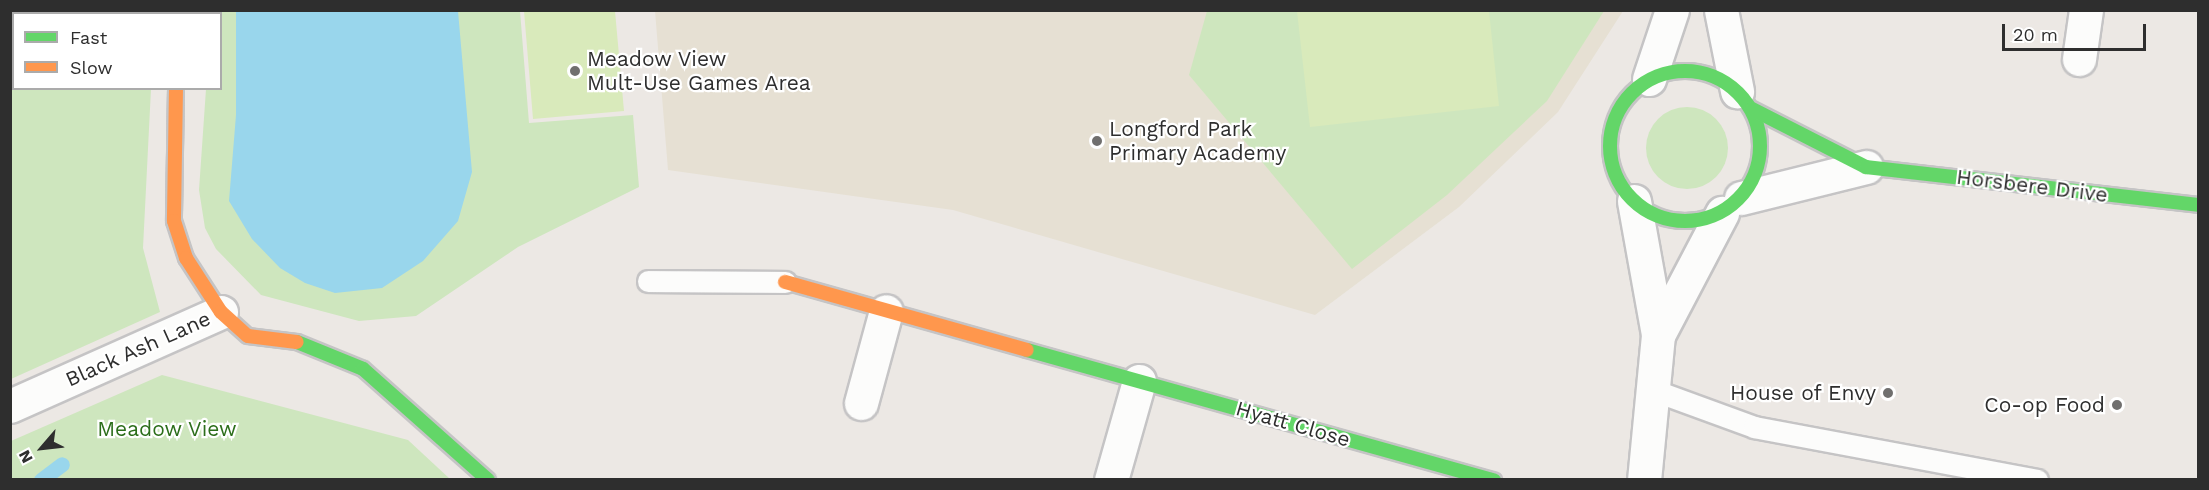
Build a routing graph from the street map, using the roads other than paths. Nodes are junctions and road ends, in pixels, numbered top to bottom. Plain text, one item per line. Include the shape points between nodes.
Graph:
1 (1672, 10) edge
2 (1721, 10) edge
3 (2086, 10) edge
4 (2079, 59) dead end
5 (1649, 79) junction
6 (176, 90) edge
7 (1745, 100) junction
8 (1866, 167) junction
9 (1634, 201) junction
10 (1731, 205) junction
11 (2199, 205) edge
12 (648, 281) dead end
13 (785, 282) joint
14 (886, 311) junction
15 (221, 312) junction
16 (1658, 335) junction
17 (1139, 381) junction
18 (1653, 390) junction
19 (861, 403) dead end
20 (10, 406) edge
21 (1445, 473) edge
22 (488, 480) edge
23 (1111, 480) edge
24 (1494, 480) edge
25 (1644, 480) edge
26 (2037, 480) edge

1 - 5 street
2 - 7 street
3 - 4 street
5 - 7 street via 1671,71 1695,70 1718,77
5 - 9 street via 1630,94 1617,114 1610,136 1611,160 1619,183
6 - 15 street via 174,221 186,258
7 - 8 street, Horsbere Drive
7 - 10 street via 1760,132 1761,156 1755,178
8 - 10 street, Horsbere Drive
8 - 11 street, Horsbere Drive
9 - 10 street via 1653,215 1676,221 1700,220
9 - 16 street
10 - 16 street
12 - 13 lane
13 - 14 street, Hyatt Close
14 - 17 street, Hyatt Close
14 - 19 street
15 - 20 street, Black Ash Lane
15 - 22 street, Black Ash Lane via 248,336 298,342 363,369
16 - 18 street
17 - 21 street, Hyatt Close
17 - 23 street
18 - 25 street
18 - 26 lane via 1754,428
21 - 24 street, Hyatt Close

